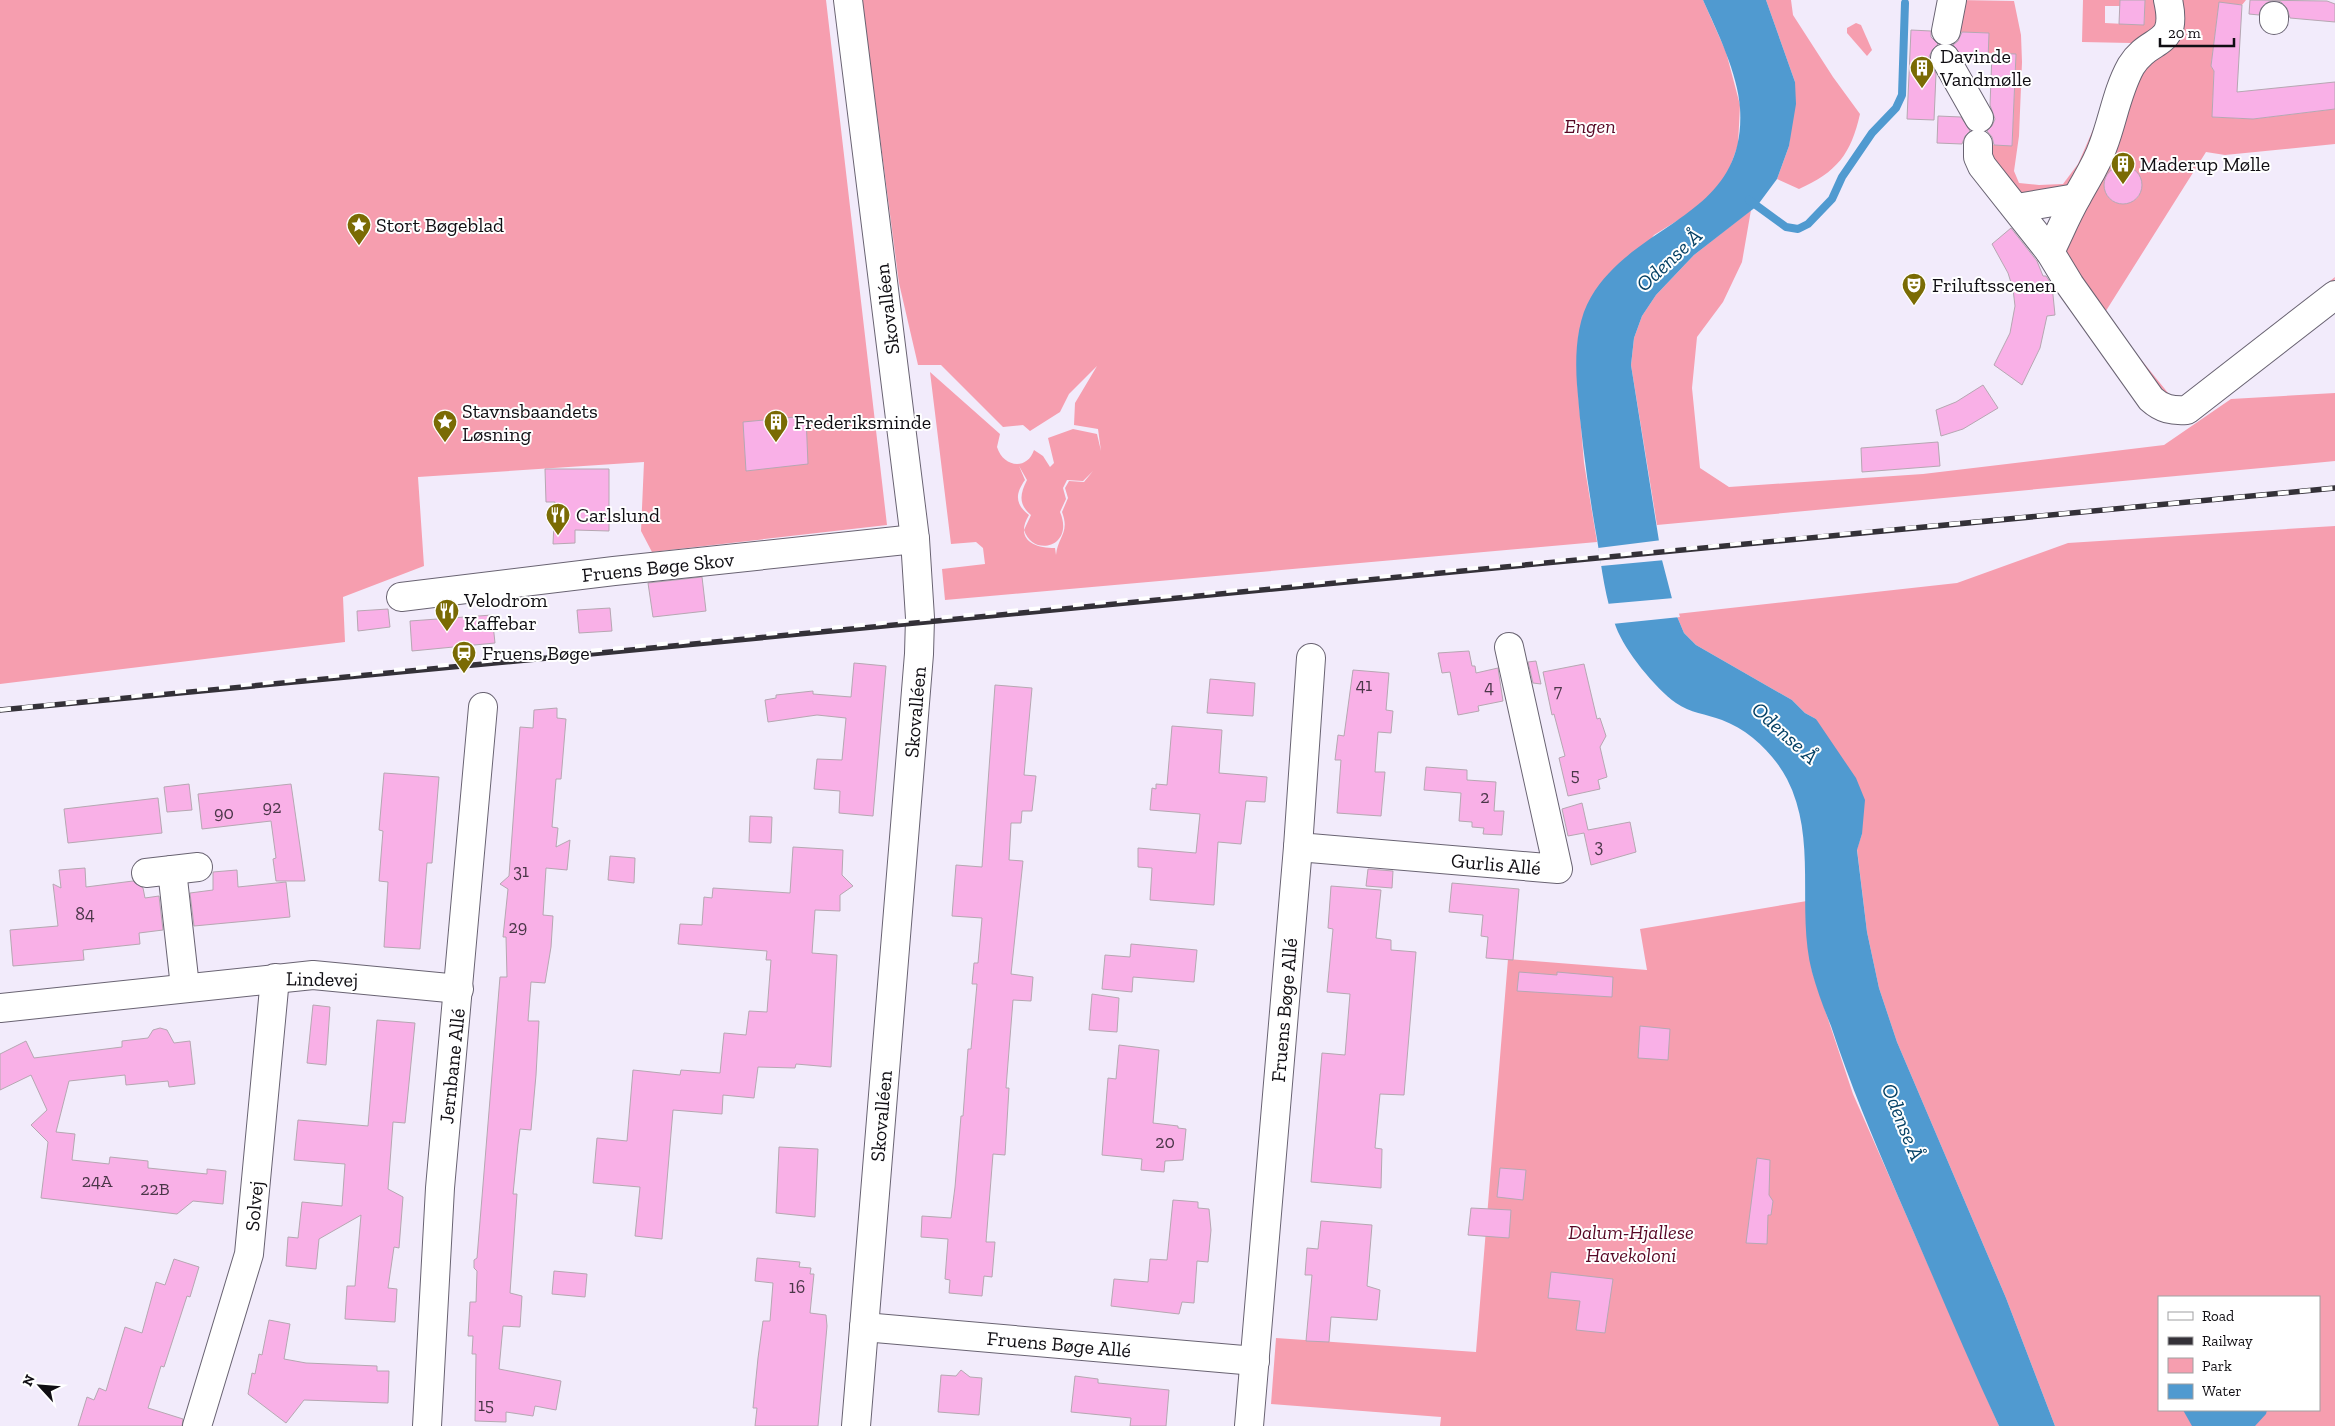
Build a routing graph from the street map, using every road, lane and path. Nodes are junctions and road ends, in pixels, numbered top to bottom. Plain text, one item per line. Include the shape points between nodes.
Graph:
1 (848, 0) edge
2 (1952, 0) edge
3 (2168, 0) edge
4 (2076, 198) junction
5 (2017, 208) junction
6 (2050, 252) junction
7 (2335, 295) edge
8 (916, 539) junction
9 (401, 597) dead end
10 (1509, 647) dead end
11 (1311, 658) dead end
12 (483, 707) dead end
13 (1298, 847) junction
14 (172, 870) dead end
15 (275, 978) junction
16 (185, 987) junction
17 (459, 989) junction
18 (0, 1008) edge
19 (864, 1327) junction
20 (1255, 1361) junction
21 (197, 1426) edge
22 (427, 1426) edge
23 (856, 1426) edge
24 (1249, 1426) edge

1 - 8 street, Skovalléen
2 - 5 street via 1945,45 1978,131 1978,157
3 - 4 street via 2171,25 2168,33 2139,56 2131,67 2103,146
4 - 5 street
4 - 6 street
5 - 6 street
6 - 7 street via 2151,399 2169,410 2187,410
8 - 9 street, Fruens Bøge Skov
8 - 19 street, Skovalléen via 919,654
10 - 13 street, Gurlis Allé via 1558,869
11 - 13 street, Fruens Bøge Allé
12 - 17 street, Jernbane Allé
13 - 20 street, Fruens Bøge Allé
14 - 16 street
15 - 16 street, Lindevej
15 - 17 street, Lindevej via 313,975
15 - 21 street, Solvej via 250,1254
16 - 18 street, Lindevej
17 - 22 street, Jernbane Allé via 440,1188
19 - 20 street, Fruens Bøge Allé
19 - 23 street, Skovalléen
20 - 24 street, Fruens Bøge Allé

